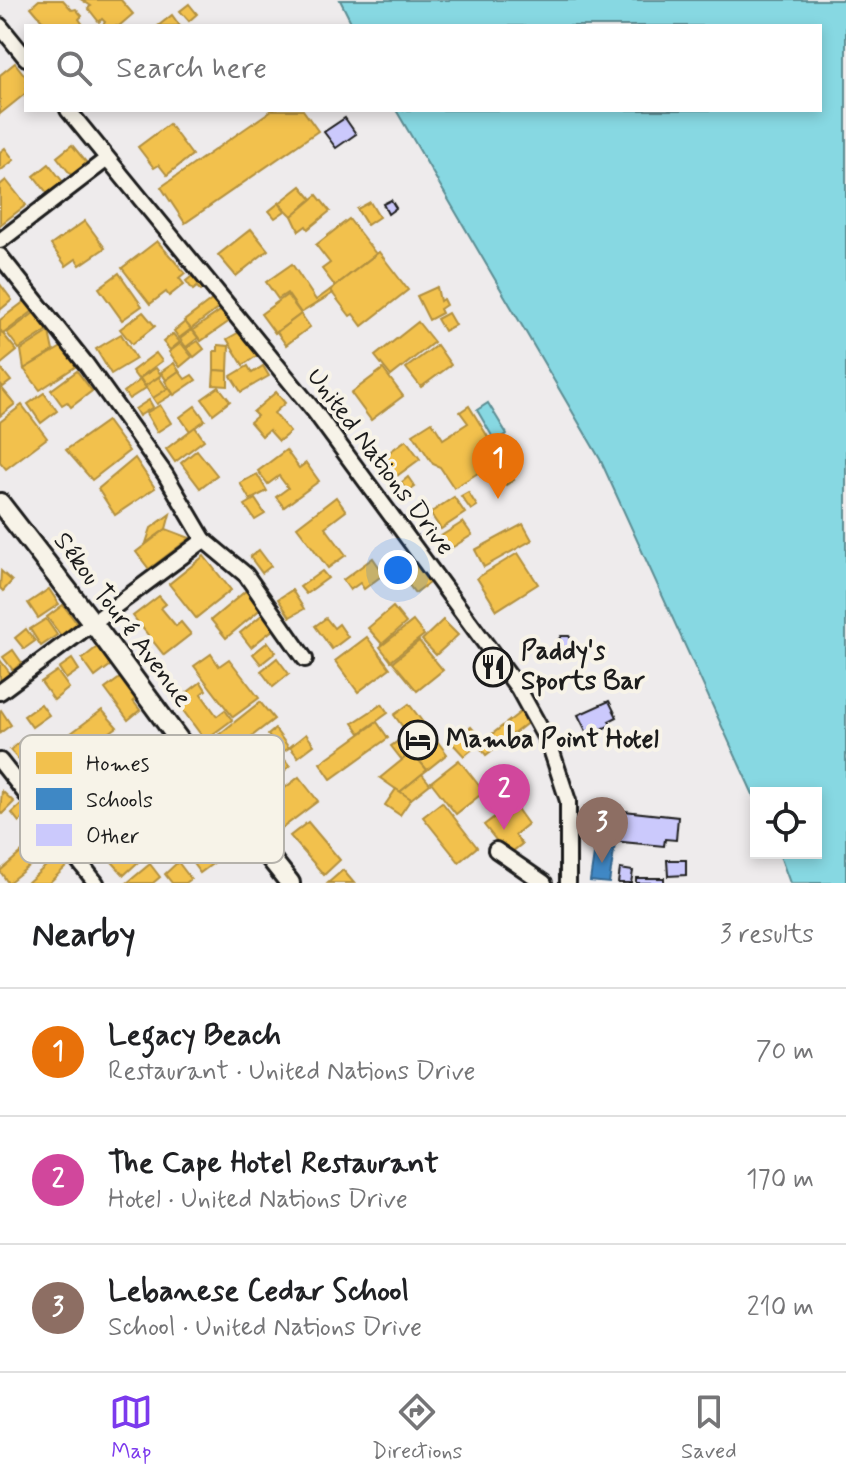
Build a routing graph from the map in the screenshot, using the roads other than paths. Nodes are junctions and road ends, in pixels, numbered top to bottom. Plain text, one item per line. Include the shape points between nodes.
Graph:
1 (0, 26) edge
2 (24, 56) edge
3 (70, 112) edge
4 (107, 159) junction
5 (0, 241) edge
6 (0, 256) edge
7 (0, 503) edge
8 (204, 540) junction
9 (93, 623) junction
10 (305, 659) dead end
11 (0, 692) edge
12 (175, 735) edge
13 (0, 761) edge
14 (20, 786) edge
15 (496, 850) dead end
16 (80, 863) edge
17 (274, 863) edge
18 (96, 883) edge
19 (290, 883) edge
20 (544, 883) edge
21 (568, 883) edge

1 - 2 street
3 - 4 street, United Nations Drive
4 - 5 street
4 - 21 street, United Nations Drive via 315,412 518,688 550,746 568,801
6 - 8 street via 139,437
7 - 9 main road, Sékou Touré Avenue
8 - 9 street
8 - 10 street via 246,575
9 - 11 street
9 - 12 main road, Sékou Touré Avenue
13 - 14 street
15 - 20 street
16 - 18 street
17 - 19 main road, Sékou Touré Avenue

